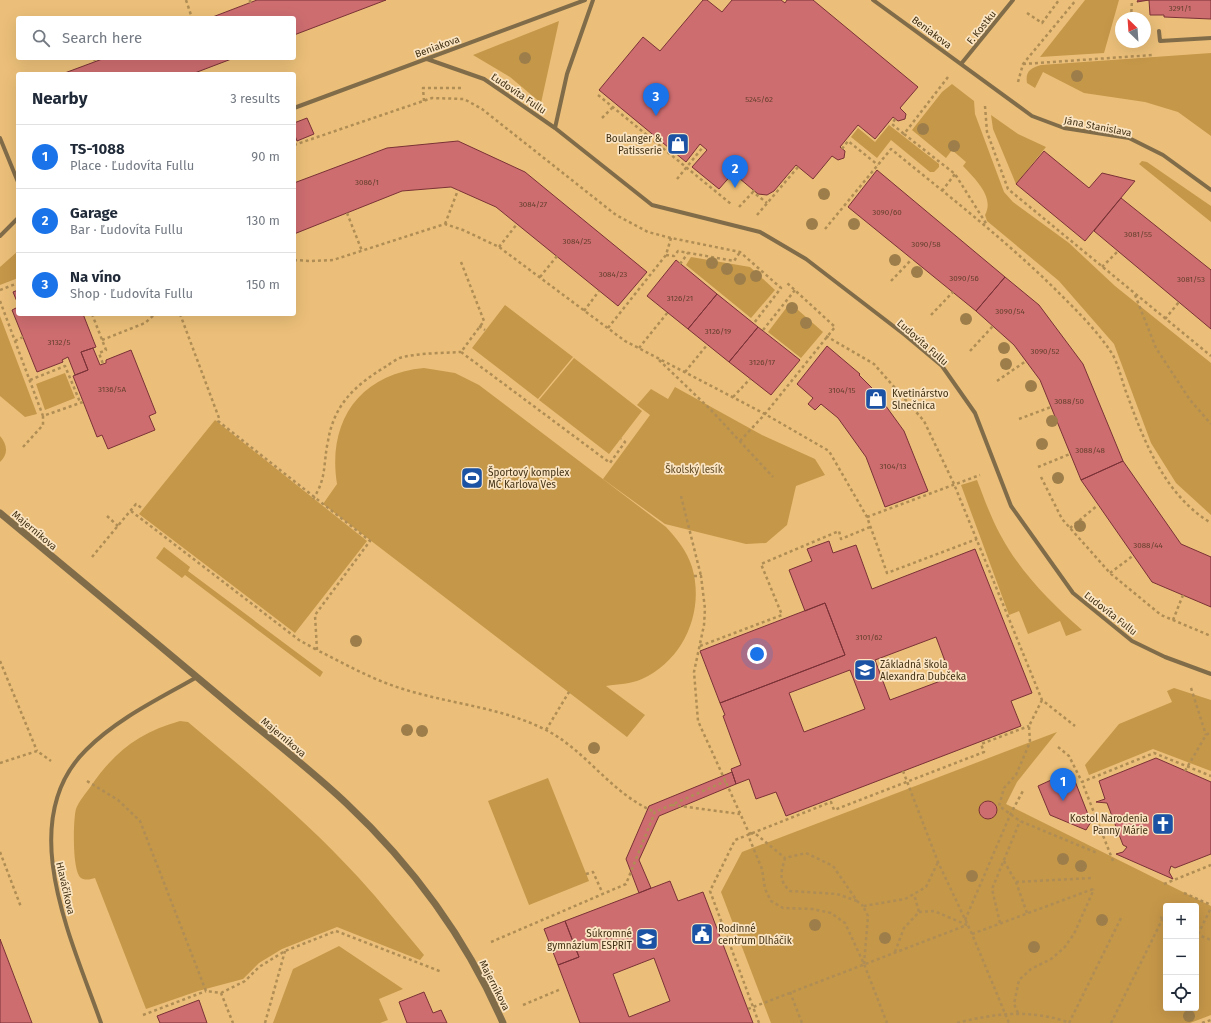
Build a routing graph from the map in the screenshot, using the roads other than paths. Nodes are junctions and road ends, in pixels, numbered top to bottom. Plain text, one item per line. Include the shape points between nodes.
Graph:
1 (585, 0) edge
2 (593, 0) edge
3 (874, 0) edge
4 (1013, 0) edge
5 (1160, 31) dead end
6 (1211, 38) edge
7 (426, 59) junction
8 (961, 64) junction
9 (296, 107) edge
10 (555, 128) junction
11 (0, 138) edge
12 (16, 177) edge
13 (1211, 190) edge
14 (16, 220) edge
15 (0, 236) edge
16 (0, 513) edge
17 (1211, 674) edge
18 (198, 677) junction
19 (101, 1023) edge
20 (503, 1023) edge

1 - 7 street, Beniakova
2 - 10 street, Ľudovíta Fullu via 567,74
3 - 8 street, Beniakova
4 - 8 street, F. Kostku
5 - 6 street via 1160,41
7 - 9 street, Beniakova
7 - 10 street, Ľudovíta Fullu via 484,79
8 - 13 street, Jána Stanislava via 1032,116 1064,128 1129,138 1163,155
10 - 17 street, Ľudovíta Fullu via 652,205 760,232 806,259 905,335 942,366 975,413 1011,506 1073,593 1132,640 1165,658
11 - 12 street
14 - 15 street
16 - 18 street, Majerníkova
18 - 19 street, Hlaváčikova via 128,716 85,751 70,771 52,815 53,873 64,917
18 - 20 street, Majerníkova via 345,802 383,841 454,931 490,994

